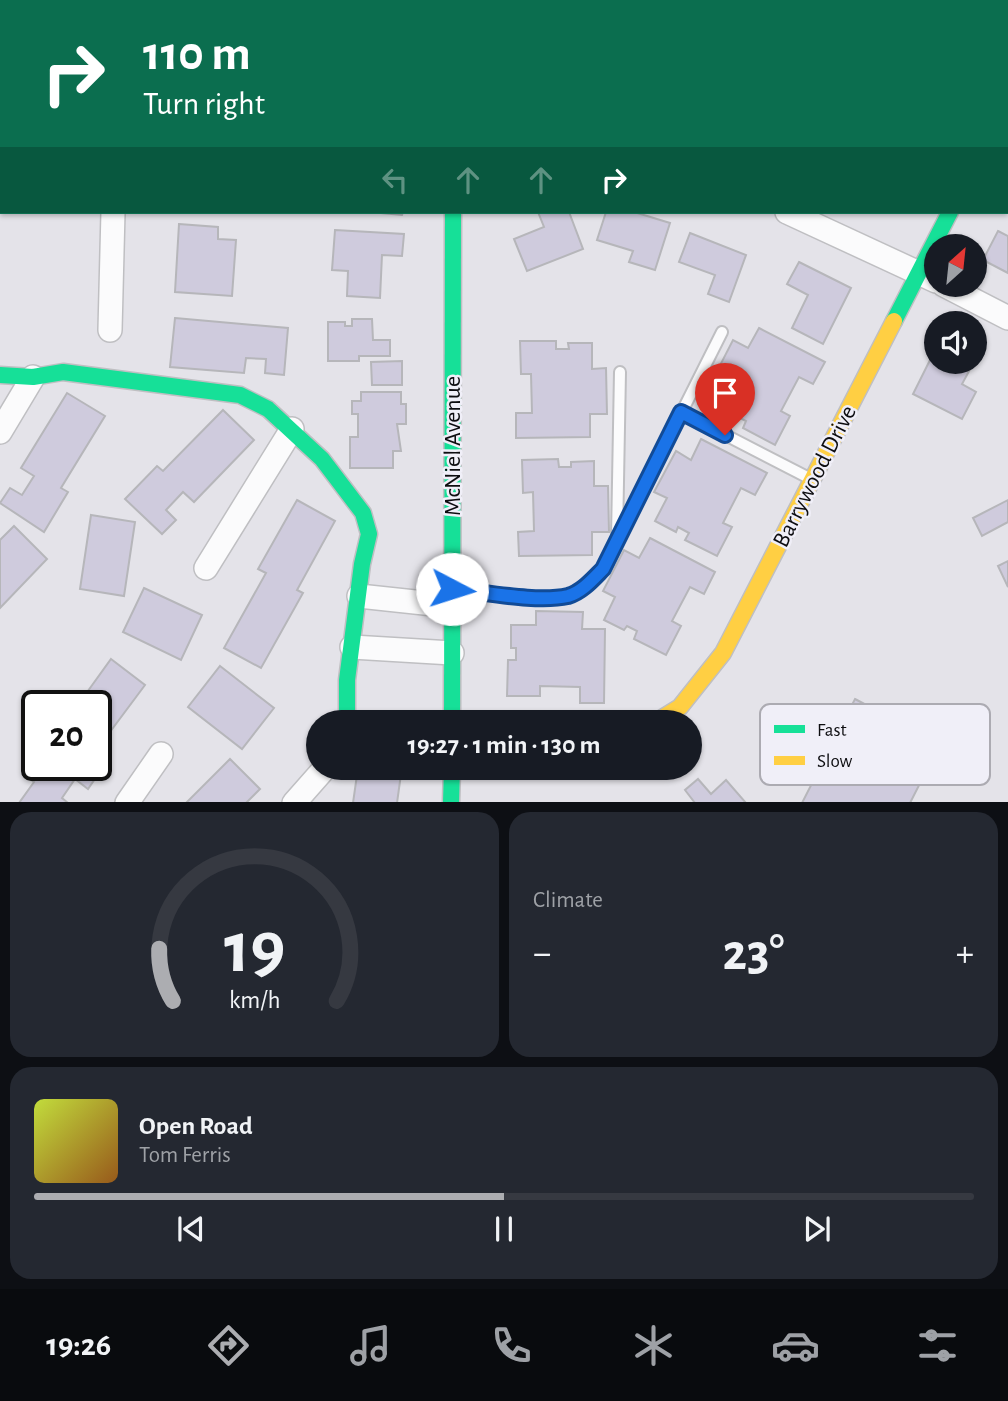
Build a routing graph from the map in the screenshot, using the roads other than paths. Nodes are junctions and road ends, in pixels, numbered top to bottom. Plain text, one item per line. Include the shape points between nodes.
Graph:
1 (113, 214) edge
2 (453, 214) edge
3 (791, 214) edge
4 (949, 214) edge
5 (943, 234) edge
6 (924, 275) edge
7 (924, 284) edge
8 (969, 298) edge
9 (1008, 318) edge
10 (110, 330) dead end
11 (722, 332) dead end
12 (620, 372) dead end
13 (0, 375) edge
14 (33, 377) junction
15 (681, 412) junction
16 (292, 429) junction
17 (0, 432) edge
18 (812, 480) junction
19 (617, 541) junction
20 (206, 568) dead end
21 (359, 596) junction
22 (452, 597) junction
23 (352, 648) junction
24 (452, 653) junction
25 (348, 710) edge
26 (452, 710) edge
27 (674, 710) edge
28 (161, 754) dead end
29 (315, 780) edge
30 (452, 780) edge
31 (300, 799) edge
32 (128, 802) edge
33 (451, 802) edge

1 - 10 street
2 - 22 street, McNiel Avenue
3 - 6 street
4 - 5 street, Barrywood Drive
7 - 18 street, Barrywood Drive
8 - 9 street
11 - 15 lane
12 - 19 lane
13 - 14 street
14 - 16 street via 63,372 240,395 268,409
14 - 17 street
15 - 18 lane
15 - 19 lane
16 - 20 street
16 - 21 street via 322,459 363,513 369,534
18 - 27 street, Barrywood Drive via 723,653
19 - 22 lane via 603,569 570,596
21 - 22 street
21 - 23 street
22 - 24 street, McNiel Avenue
23 - 24 street
23 - 25 street
24 - 26 street, McNiel Avenue
28 - 32 street
29 - 31 street
30 - 33 street

